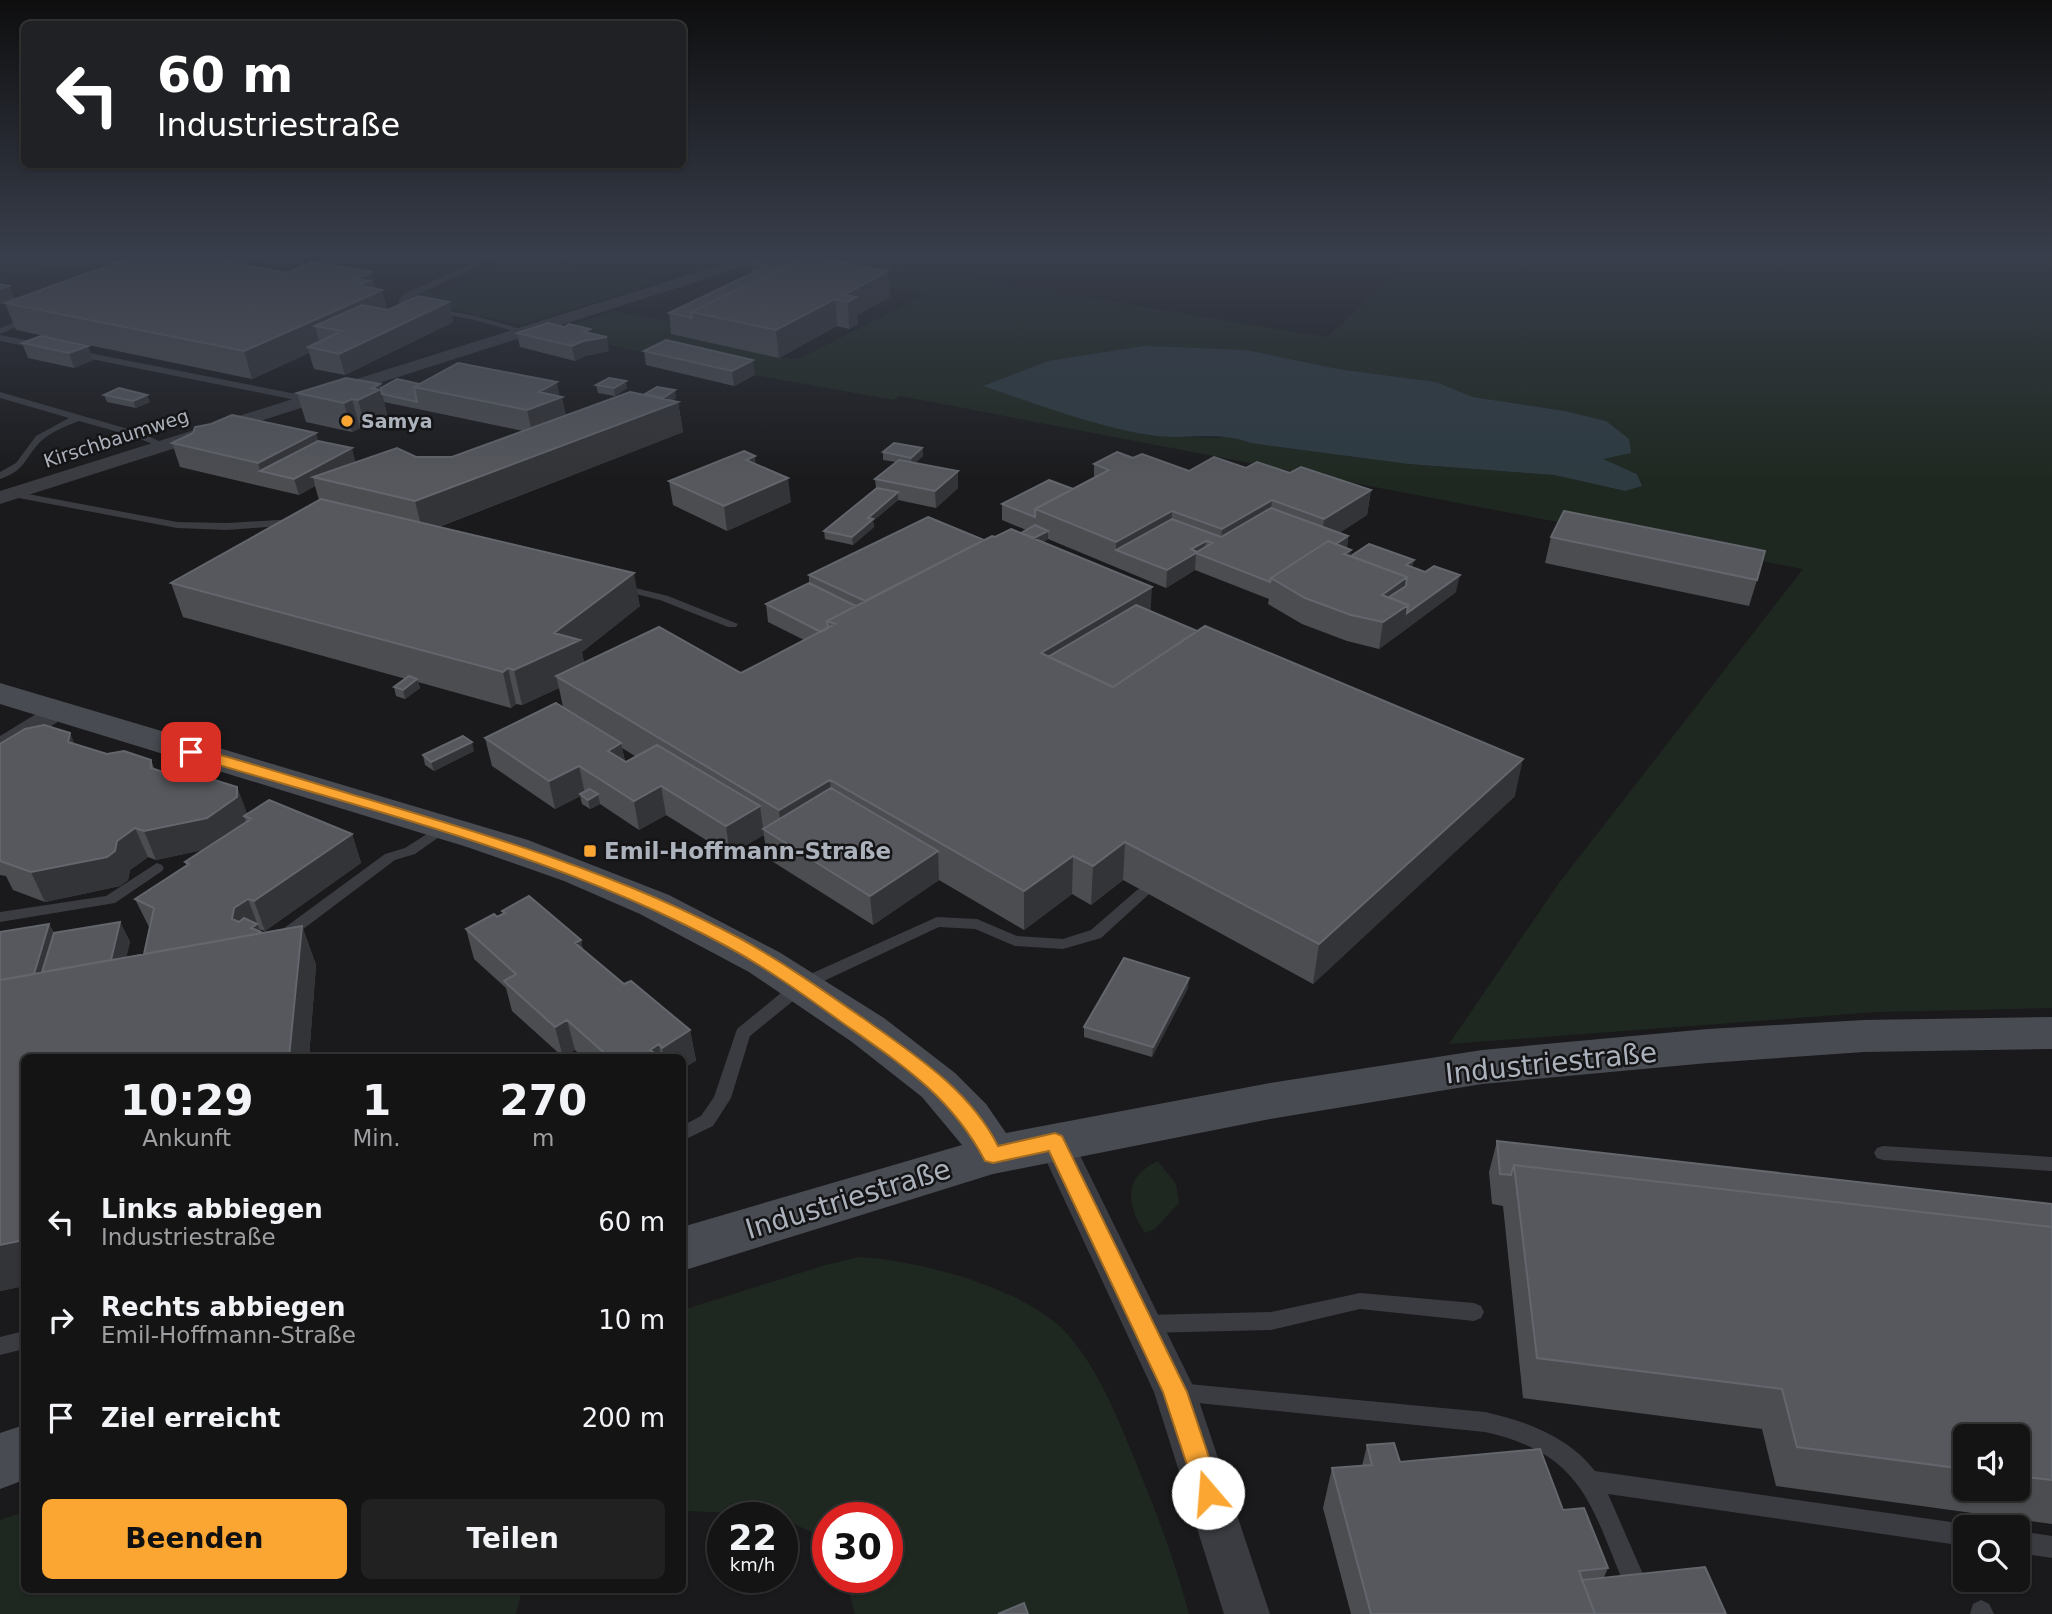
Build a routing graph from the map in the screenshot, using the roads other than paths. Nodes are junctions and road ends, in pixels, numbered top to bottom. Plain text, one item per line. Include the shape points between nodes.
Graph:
1 (516, 330) edge
2 (526, 330) edge
3 (521, 332) junction
4 (0, 338) edge
5 (53, 349) edge
6 (66, 351) edge
7 (0, 395) edge
8 (306, 399) junction
9 (78, 418) junction
10 (162, 445) junction
11 (0, 476) edge
12 (6, 496) edge
13 (307, 522) edge
14 (610, 586) edge
15 (732, 624) dead end
16 (0, 693) edge
17 (58, 711) junction
18 (0, 747) edge
19 (444, 827) junction
20 (157, 868) dead end
21 (1142, 894) dead end
22 (0, 916) edge
23 (278, 939) edge
24 (803, 984) junction
25 (2052, 1033) edge
26 (686, 1132) edge
27 (1055, 1141) junction
28 (1883, 1153) dead end
29 (993, 1155) junction
30 (2052, 1164) edge
31 (686, 1248) edge
32 (1474, 1312) dead end
33 (1144, 1324) junction
34 (21, 1341) edge
35 (0, 1346) edge
36 (1175, 1392) junction
37 (21, 1454) edge
38 (0, 1461) edge
39 (1590, 1481) junction
40 (1953, 1533) edge
41 (2030, 1544) edge
42 (2052, 1547) edge
43 (1634, 1581) edge
44 (1247, 1614) edge

1 - 3 lane
2 - 3 street, Kirschbaumweg
3 - 8 street, Kirschbaumweg
4 - 5 lane
6 - 8 lane
7 - 9 lane
8 - 10 street, Kirschbaumweg
9 - 10 lane
9 - 11 lane via 43,435 21,465
10 - 12 street, Kirschbaumweg
12 - 13 lane via 54,499 192,526
14 - 15 lane via 664,598
16 - 17 street
17 - 18 street
17 - 19 street
19 - 23 lane via 410,851 390,857
19 - 24 street via 579,872 658,906
20 - 22 lane via 110,900
21 - 24 lane via 1096,934 1063,944 1015,941 977,925 937,922
24 - 26 lane via 743,1033 722,1098 707,1121
24 - 29 street via 933,1080 981,1131
25 - 27 street, Industriestraße via 1864,1036 1482,1067
27 - 29 street, Industriestraße
27 - 33 street
28 - 30 lane
29 - 31 street, Industriestraße
32 - 33 lane via 1360,1301 1271,1321
33 - 36 street
34 - 35 lane
36 - 39 lane via 1510,1427 1562,1454
36 - 44 street
37 - 38 street
39 - 40 lane
39 - 43 lane
41 - 42 lane

